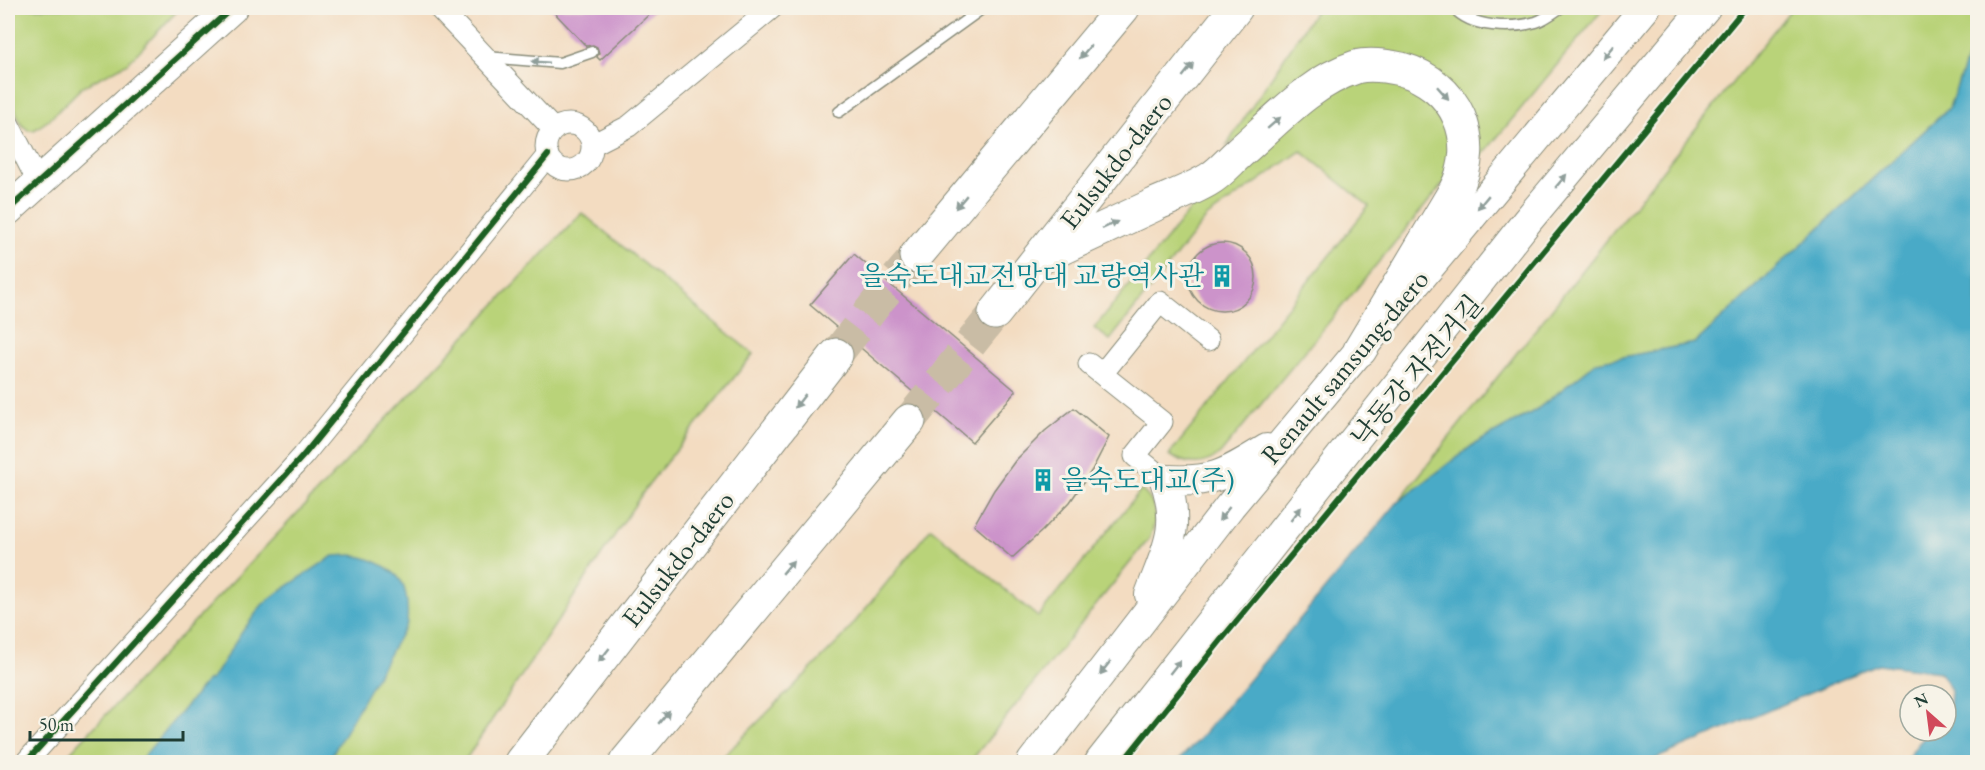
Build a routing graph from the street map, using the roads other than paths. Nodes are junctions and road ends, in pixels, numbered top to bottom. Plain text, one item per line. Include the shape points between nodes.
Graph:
1 (232, 8) edge
2 (439, 8) edge
3 (772, 8) edge
4 (983, 8) edge
5 (1123, 8) edge
6 (1236, 8) edge
7 (1454, 8) edge
8 (1560, 8) edge
9 (1645, 8) edge
10 (1705, 8) edge
11 (592, 52) dead end
12 (486, 57) junction
13 (839, 112) dead end
14 (8, 123) edge
15 (554, 130) junction
16 (592, 145) junction
17 (548, 155) junction
18 (38, 182) junction
19 (8, 210) edge
20 (916, 256) tunnel mouth
21 (1038, 259) junction
22 (995, 313) tunnel mouth
23 (1208, 340) dead end
24 (1360, 350) junction
25 (836, 355) tunnel mouth
26 (909, 421) tunnel mouth
27 (1290, 434) junction
28 (1165, 480) junction
29 (1141, 621) junction
30 (26, 762) edge
31 (521, 762) edge
32 (626, 762) edge
33 (1032, 762) edge
34 (1100, 762) edge

1 - 18 main road
2 - 12 street
3 - 16 street via 629,126
4 - 13 lane
5 -> 20 highway
21 -> 6 highway, Eulsukdo-daero
7 - 8 lane via 1470,19 1498,25 1538,21
9 -> 24 main road, Renault samsung-daero
34 -> 10 main road, Renault samsung-daero via 1528,220
11 -> 12 lane via 560,63
12 - 15 street
14 - 18 street
15 - 16 street via 564,124 579,126
15 - 17 street via 547,140
16 - 17 street via 588,159 577,168 556,166
17 - 30 street via 303,456
18 - 19 main road
21 - 22 highway, Eulsukdo-daero
21 -> 24 highway via 1210,180 1333,76 1374,65 1413,73 1438,87 1455,110 1464,135 1465,165 1455,191
23 - 28 street via 1160,302 1095,369 1162,422 1136,456
24 - 27 main road, Renault samsung-daero
25 -> 31 highway, Eulsukdo-daero
32 -> 26 highway
27 - 28 main road via 1222,475 1200,481
27 -> 29 main road, Renault samsung-daero
28 - 29 main road via 1173,506 1171,536
29 -> 33 main road, Renault samsung-daero

